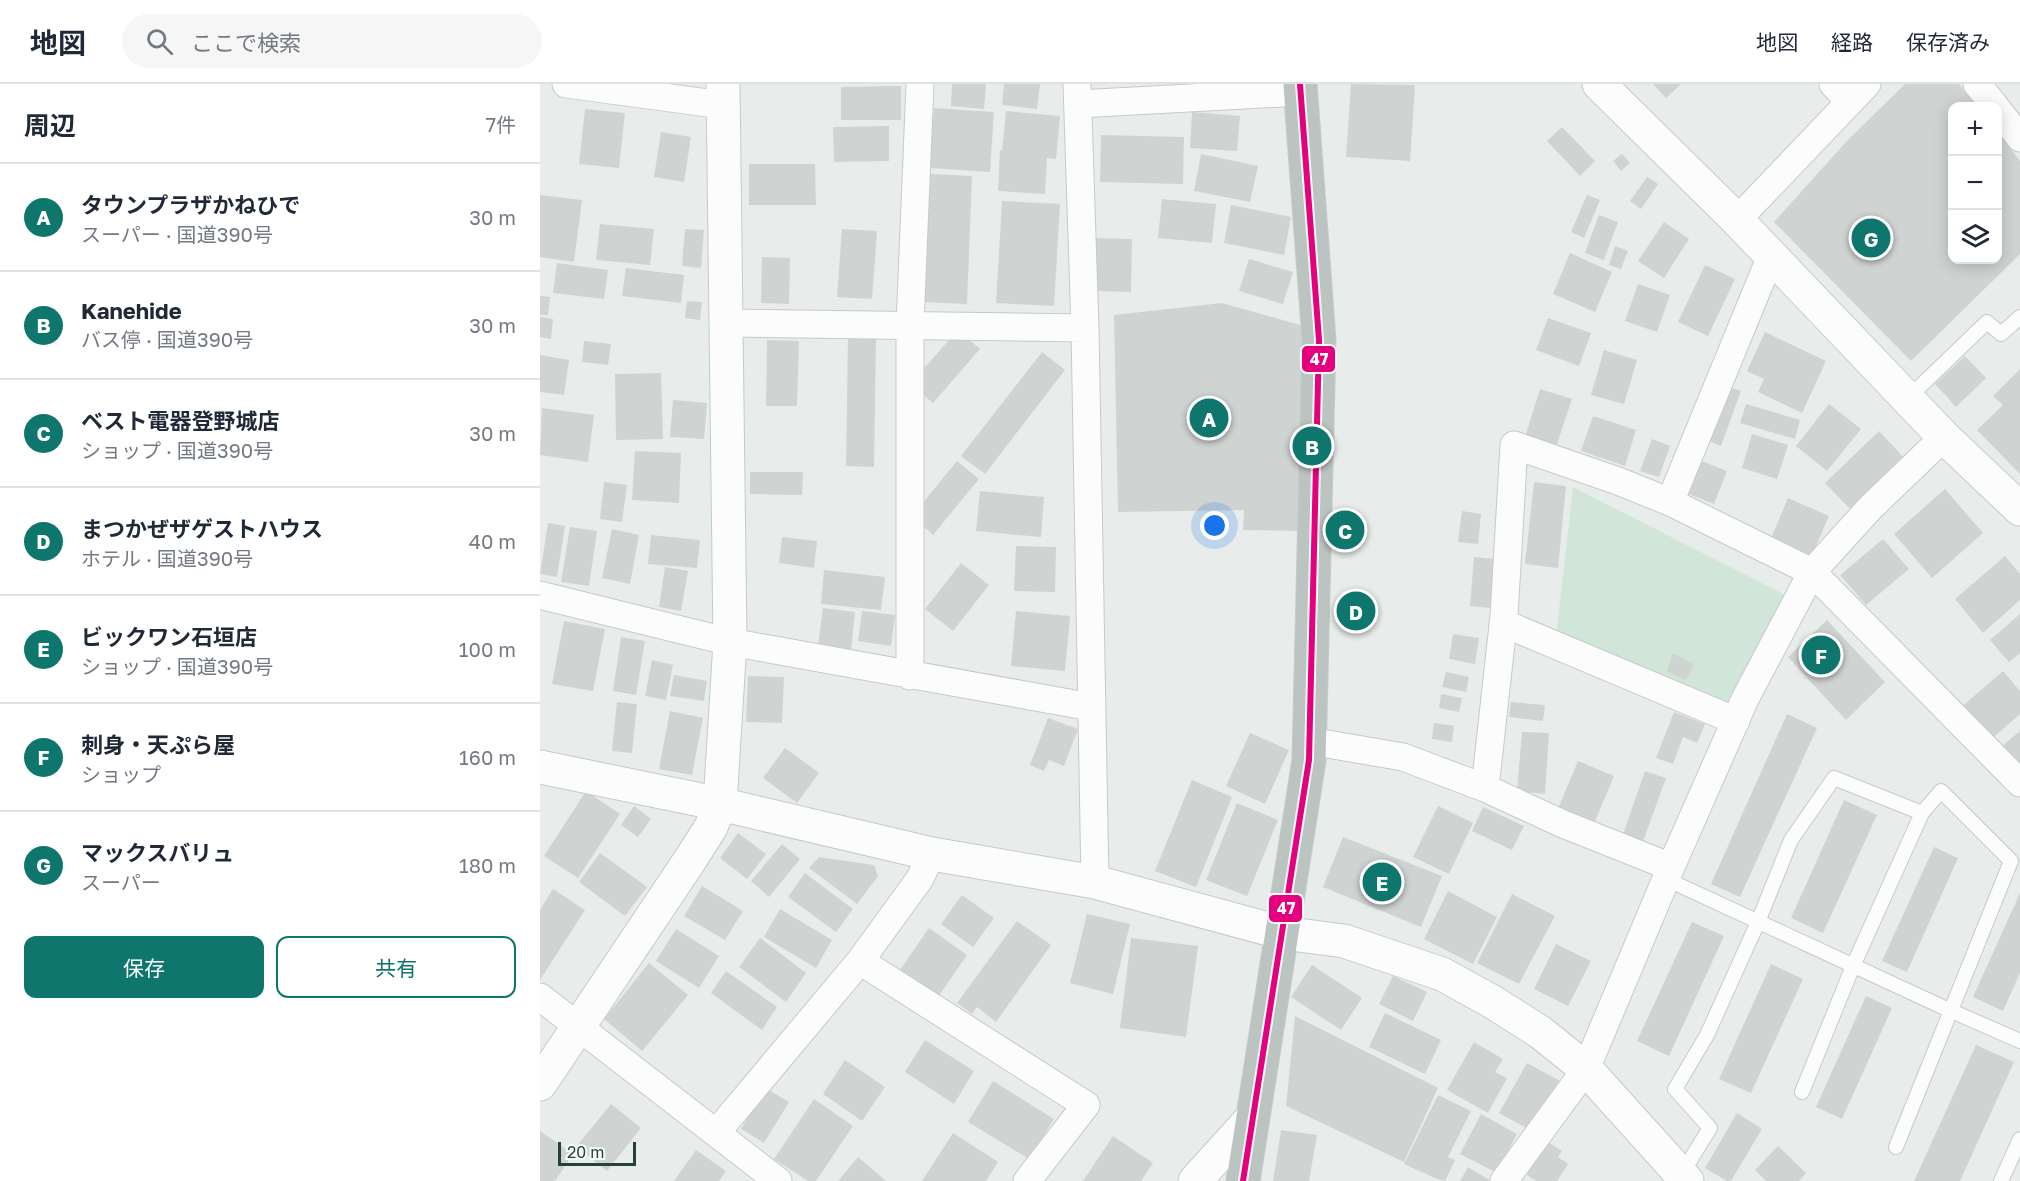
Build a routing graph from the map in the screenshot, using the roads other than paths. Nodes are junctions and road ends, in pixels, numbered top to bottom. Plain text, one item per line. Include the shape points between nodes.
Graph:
1 (566, 84) edge
2 (920, 84) edge
3 (1599, 84) edge
4 (1977, 84) edge
5 (1300, 88) edge
6 (1850, 90) edge
7 (723, 94) edge
8 (1077, 94) edge
9 (1991, 102) edge
10 (2002, 116) edge
11 (2020, 138) edge
12 (1737, 220) junction
13 (1771, 256) junction
14 (2020, 317) edge
15 (727, 323) junction
16 (910, 326) junction
17 (1085, 328) junction
18 (1907, 399) junction
19 (1944, 437) junction
20 (1670, 502) junction
21 (2020, 509) edge
22 (1812, 572) junction
23 (540, 595) edge
24 (1503, 623) junction
25 (730, 642) junction
26 (910, 676) junction
27 (1091, 707) junction
28 (1736, 721) junction
29 (1310, 741) junction
30 (540, 767) edge
31 (2020, 783) edge
32 (1485, 788) junction
33 (720, 804) junction
34 (1922, 813) junction
35 (932, 854) junction
36 (1668, 873) junction
37 (1095, 882) junction
38 (1758, 922) junction
39 (1283, 933) junction
40 (860, 961) junction
41 (1853, 966) junction
42 (540, 997) edge
43 (1951, 1011) junction
44 (579, 1026) junction
45 (2020, 1041) edge
46 (1586, 1069) junction
47 (540, 1083) edge
48 (1802, 1092) dead end
49 (1252, 1118) junction
50 (716, 1133) junction
51 (2020, 1139) edge
52 (1896, 1147) dead end
53 (1684, 1178) edge
54 (778, 1181) edge
55 (1027, 1181) edge
56 (1195, 1181) edge
57 (1243, 1181) edge
58 (1504, 1181) edge
59 (2001, 1181) edge

1 - 7 street
2 - 16 street
3 - 12 street
4 - 9 street
5 - 8 street
5 - 29 highway via 1319,340
6 - 12 street
7 - 15 street
8 - 17 street
10 - 11 street
12 - 13 street
13 - 18 street
13 - 20 street
14 - 18 lane via 2001,334 1987,322
15 - 16 street
15 - 25 street
16 - 17 street
16 - 26 street
17 - 27 street
18 - 19 street
19 - 21 street
19 - 22 street via 1870,508
20 - 22 street
20 - 24 street via 1514,445
22 - 28 street
22 - 31 street
23 - 25 street
24 - 28 street
24 - 32 street
25 - 26 street
25 - 33 street
26 - 27 street
27 - 37 street
28 - 36 street
29 - 32 street via 1403,757
29 - 39 highway
30 - 33 street
32 - 36 street
33 - 35 street
33 - 44 street via 711,827
34 - 38 lane via 1834,778 1791,840
34 - 41 lane
34 - 43 lane via 1941,791 2011,861
35 - 37 street
35 - 40 street via 919,880
36 - 38 lane
36 - 46 street
37 - 39 street
38 - 41 lane
38 - 53 lane via 1707,1035 1675,1089 1710,1128
39 - 46 street via 1344,941 1442,974 1540,1032
39 - 49 highway
40 - 50 street
40 - 55 street via 1086,1105
41 - 43 lane
41 - 48 lane
42 - 44 street
43 - 45 lane
43 - 52 lane
44 - 47 street
44 - 50 street
46 - 53 street
46 - 58 street
49 - 56 street
49 - 57 highway
50 - 54 street
51 - 59 lane

